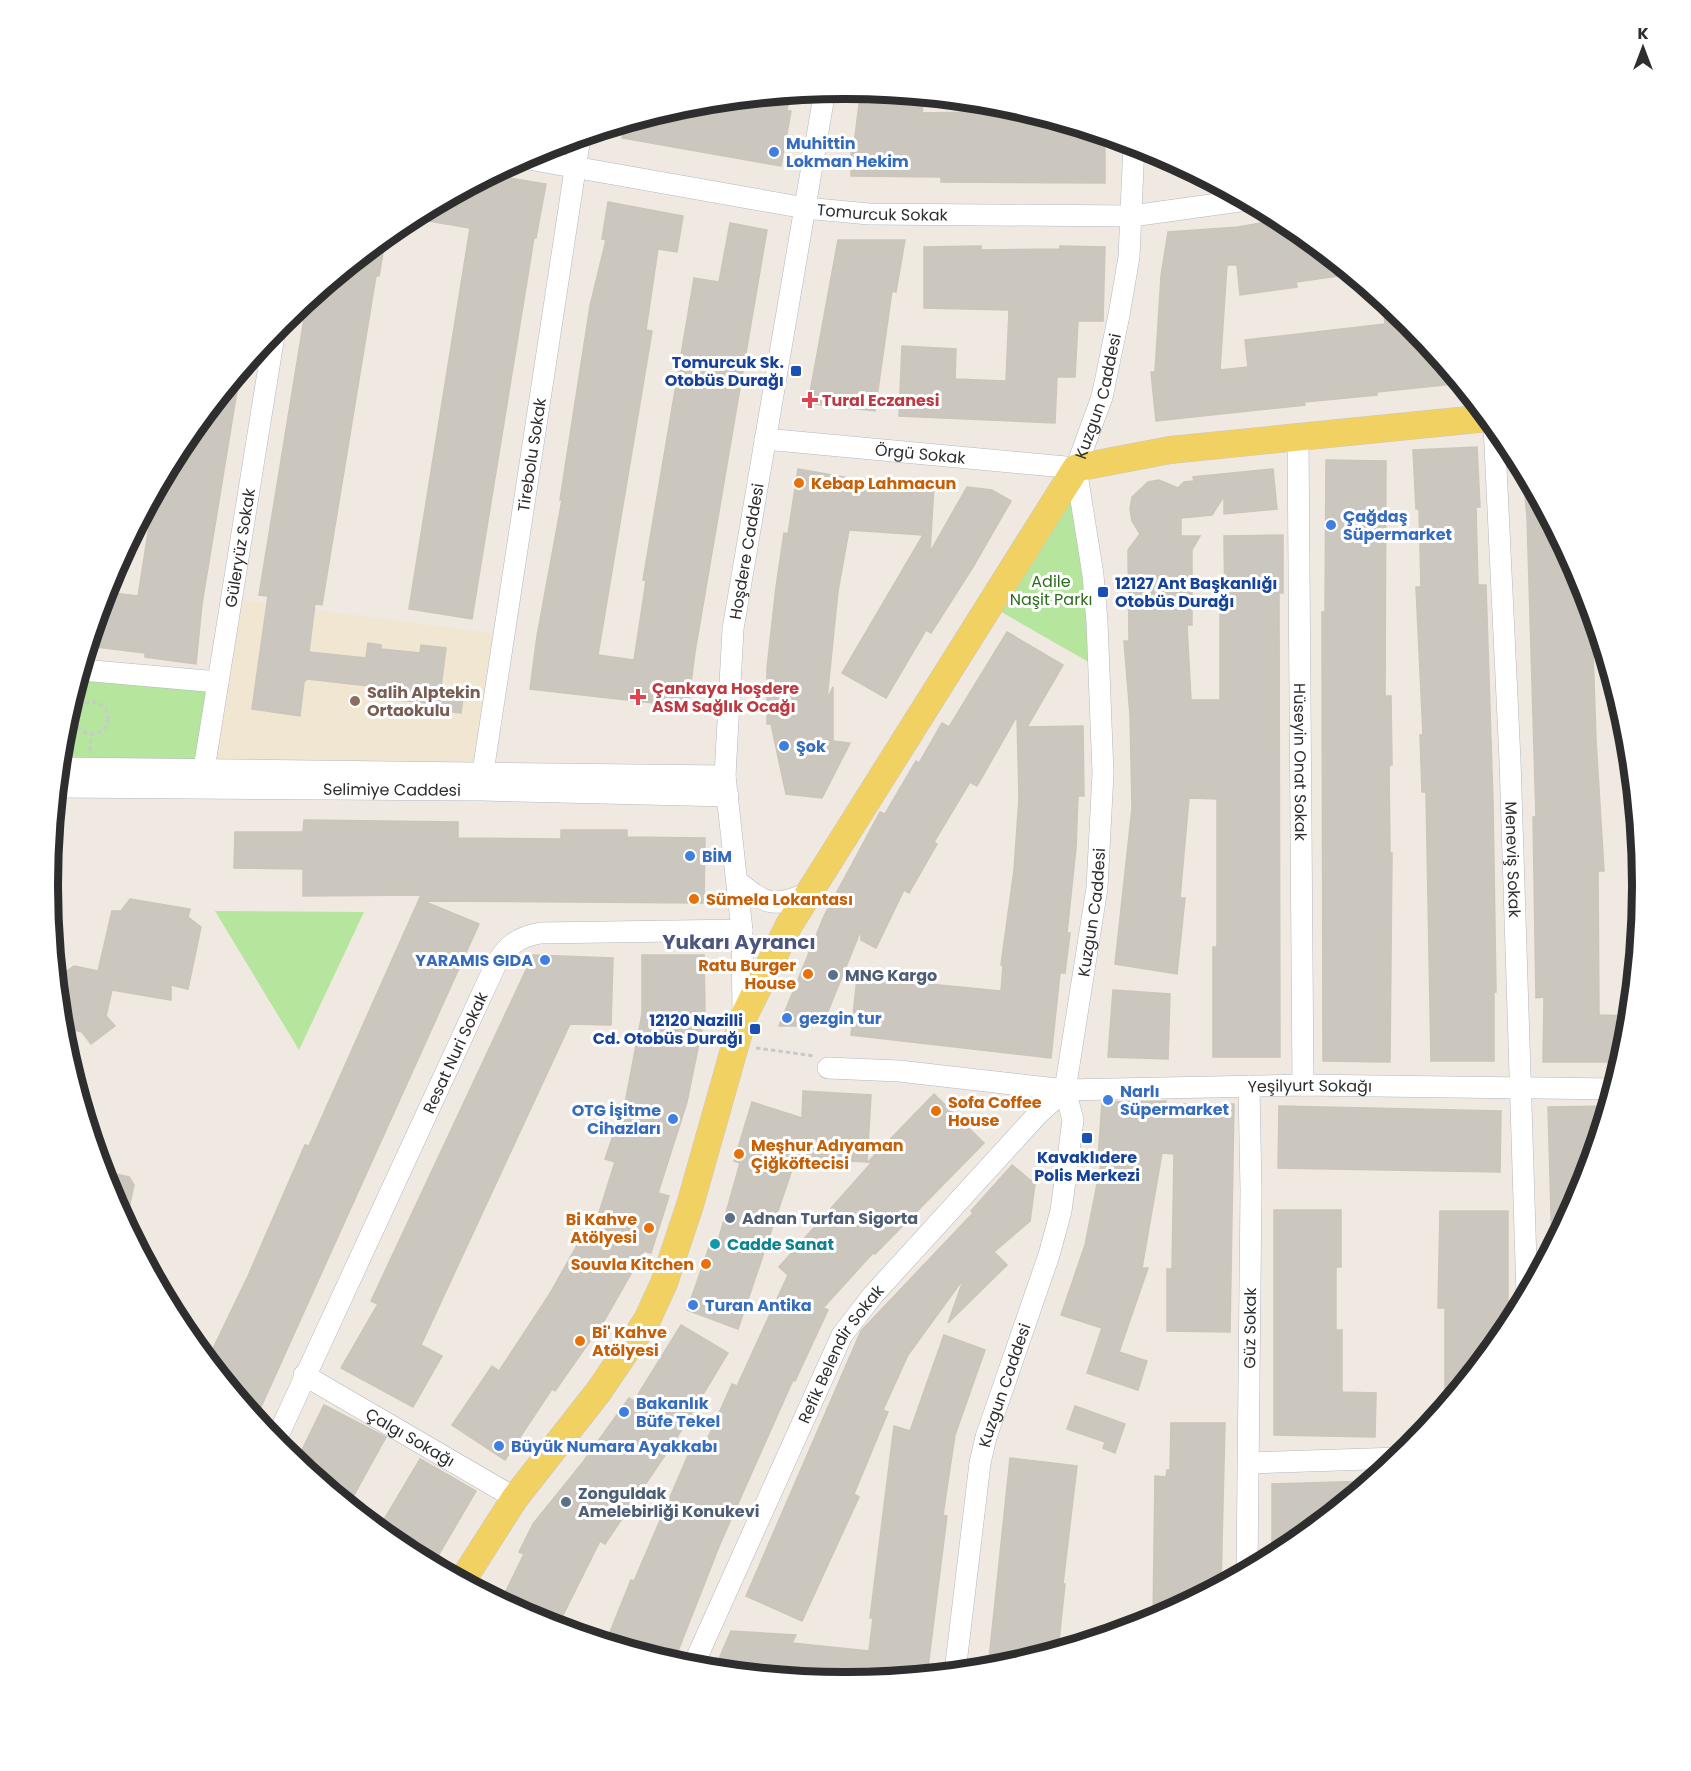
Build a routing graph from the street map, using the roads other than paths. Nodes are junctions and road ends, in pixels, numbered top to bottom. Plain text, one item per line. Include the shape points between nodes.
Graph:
1 (823, 99) edge
2 (579, 145) edge
3 (1134, 153) edge
4 (539, 160) edge
5 (575, 166) junction
6 (1235, 202) edge
7 (805, 208) junction
8 (1132, 216) junction
9 (272, 347) edge
10 (1479, 419) edge
11 (1298, 438) junction
12 (765, 439) junction
13 (1495, 441) edge
14 (1076, 468) junction
15 (88, 671) edge
16 (218, 682) junction
17 (68, 768) edge
18 (204, 769) junction
19 (483, 772) junction
20 (727, 786) junction
21 (65, 787) edge
22 (738, 882) junction
23 (806, 894) junction
24 (742, 930) junction
25 (743, 1018) junction
26 (823, 1062) road end
27 (1303, 1085) junction
28 (1249, 1086) junction
29 (1520, 1088) junction
30 (1606, 1089) edge
31 (1065, 1090) junction
32 (1527, 1280) edge
33 (304, 1375) junction
34 (279, 1432) edge
35 (1384, 1458) edge
36 (1249, 1463) junction
37 (515, 1498) junction
38 (1247, 1562) edge
39 (466, 1575) edge
40 (697, 1658) edge
41 (956, 1665) edge

1 - 7 street, Hoşdere Caddesi
2 - 5 street, Tirebolu Sokak
3 - 8 street, Kuzgun Caddesi
4 - 5 street, Tomurcuk Sokak
5 - 7 street, Tomurcuk Sokak
5 - 19 street, Tirebolu Sokak
6 - 8 street, Tomurcuk Sokak
7 - 8 street, Tomurcuk Sokak via 941,216
7 - 12 street, Hoşdere Caddesi
8 - 14 street, Kuzgun Caddesi via 1129,257 1109,369
9 - 16 street, Güleryüz Sokak
10 - 11 main road
11 - 14 main road via 1170,450
11 - 27 street, Hüseyin Onat Sokak
12 - 14 street, Örgü Sokak
12 - 20 street, Hoşdere Caddesi via 733,629
13 - 29 street, Meneviş Sokak via 1510,749
14 - 23 main road
14 - 31 street, Kuzgun Caddesi via 1096,610 1103,773 1097,888
15 - 16 street
16 - 18 street, Güleryüz Sokak
17 - 18 street, Selimiye Caddesi
18 - 19 street, Selimiye Caddesi
19 - 20 street, Selimiye Caddesi
20 - 21 street, Selimiye Caddesi via 482,790
20 - 22 street, Hoşdere Caddesi
22 - 23 street via 771,903 787,902
22 - 24 street, Hoşdere Caddesi
23 - 25 main road
24 - 25 street, Hoşdere Caddesi
24 - 33 street, Resat Nuri Sokak via 540,933 509,946 495,966
25 - 37 main road via 690,1205 647,1320 611,1375
26 - 31 street, Yeşilyurt Sokağı
27 - 28 street, Yeşilyurt Sokağı
27 - 29 street, Yeşilyurt Sokağı
28 - 31 street, Yeşilyurt Sokağı
28 - 36 street, Güz Sokak
29 - 30 street, Yeşilyurt Sokağı
29 - 32 street, Meneviş Sokak
31 - 40 street, Refik Belendir Sokak via 1038,1114 873,1295 842,1335
31 - 41 street, Kuzgun Caddesi via 1073,1120 1061,1210 986,1437
33 - 34 street, Resat Nuri Sokak
33 - 37 street, Çalgı Sokağı
35 - 36 street
36 - 38 street, Güz Sokak
37 - 39 main road

